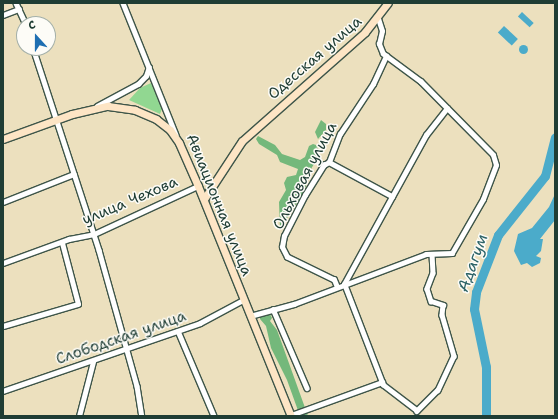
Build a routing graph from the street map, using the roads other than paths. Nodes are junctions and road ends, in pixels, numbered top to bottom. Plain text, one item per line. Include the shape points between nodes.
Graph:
1 (16, 3) edge
2 (123, 3) edge
3 (388, 3) edge
4 (19, 9) junction
5 (3, 15) edge
6 (22, 16) edge
7 (378, 19) junction
8 (36, 56) edge
9 (386, 56) junction
10 (149, 67) junction
11 (447, 108) junction
12 (82, 111) junction
13 (56, 120) junction
14 (3, 139) edge
15 (179, 143) junction
16 (329, 162) junction
17 (74, 174) junction
18 (198, 186) junction
19 (392, 196) junction
20 (204, 199) junction
21 (3, 202) edge
22 (94, 234) junction
23 (62, 243) junction
24 (432, 254) junction
25 (3, 263) edge
26 (344, 284) junction
27 (337, 287) junction
28 (244, 300) junction
29 (273, 309) junction
30 (250, 316) junction
31 (3, 326) edge
32 (178, 331) junction
33 (127, 348) junction
34 (93, 362) junction
35 (382, 382) junction
36 (307, 388) dead end
37 (3, 391) edge
38 (291, 415) edge
39 (79, 416) edge
40 (142, 416) edge
41 (214, 416) edge

1 - 4 street
2 - 10 street, Авиационная улица
3 - 7 main road, Одесская улица
4 - 5 street
4 - 6 street
7 - 9 street via 382,31 380,50
7 - 20 main road, Одесская улица via 254,128 242,141
8 - 13 street
9 - 11 street via 421,82
9 - 16 street, Ольховая улица via 373,84 340,134
10 - 12 street via 144,79 131,90
10 - 15 street, Авиационная улица
11 - 19 street via 426,135
11 - 24 street via 493,155 496,165 483,199 456,251
12 - 13 main road
12 - 15 main road via 108,106 135,110 164,124
13 - 14 main road
13 - 17 street
15 - 18 main road, Авиационная улица
16 - 19 street
16 - 27 street, Ольховая улица via 324,165 293,218 282,247 287,257 334,280
17 - 21 street
17 - 22 street
18 - 20 main road, Авиационная улица
18 - 22 street, улица Чехова
19 - 26 street
20 - 28 main road, Авиационная улица
22 - 23 street, улица Чехова via 68,239
22 - 33 street
23 - 25 street, улица Чехова
23 - 31 street via 78,304
24 - 26 street
24 - 35 street via 433,273 427,289 431,301 443,305 442,315 454,356 438,390 417,411
26 - 27 street
26 - 35 street
27 - 29 street via 294,304
28 - 30 main road, Авиационная улица
28 - 32 street, Слободская улица via 200,323
29 - 30 street
29 - 36 street
30 - 38 main road, Авиационная улица
32 - 33 street, Слободская улица
32 - 41 street
33 - 34 street, Слободская улица
33 - 40 street via 140,396
34 - 37 street, Слободская улица
34 - 39 street
35 - 38 street

